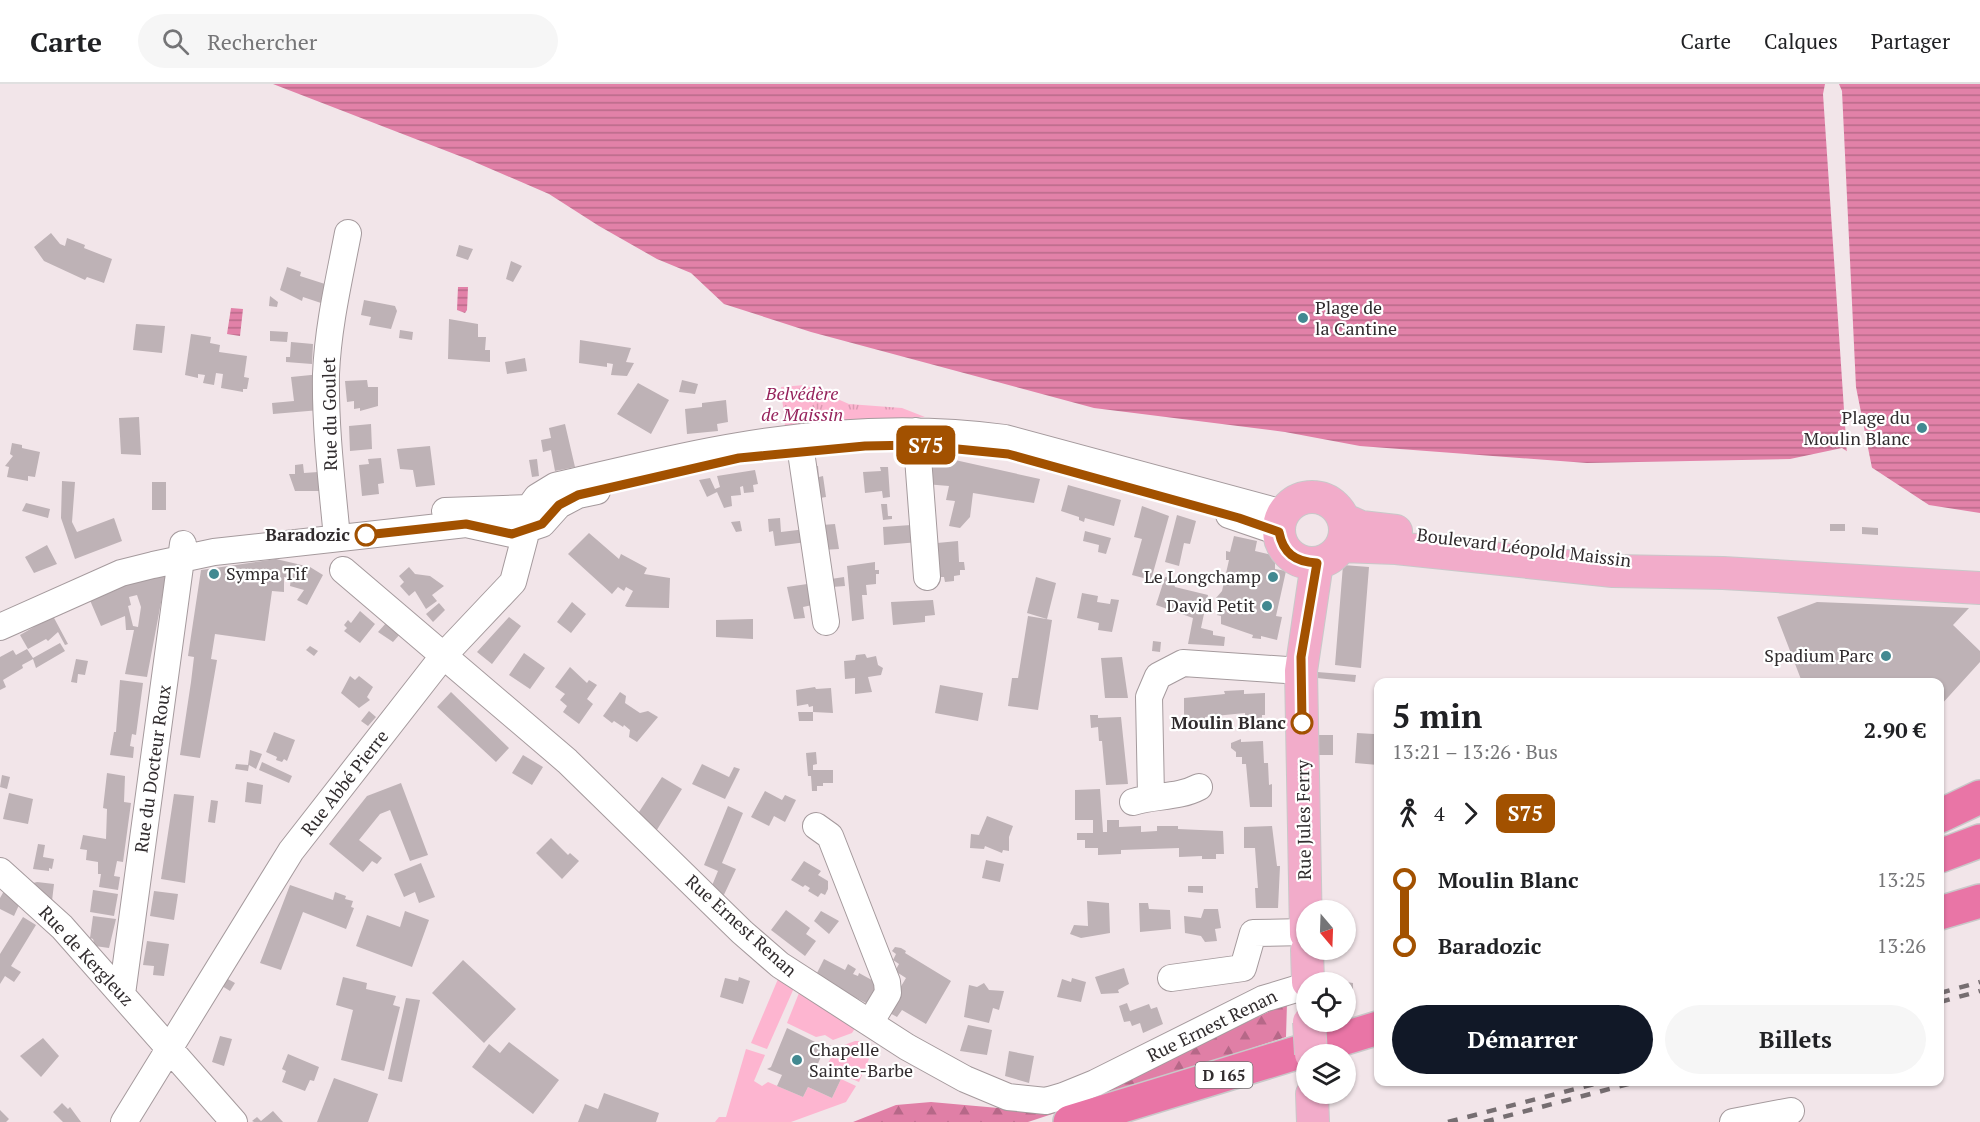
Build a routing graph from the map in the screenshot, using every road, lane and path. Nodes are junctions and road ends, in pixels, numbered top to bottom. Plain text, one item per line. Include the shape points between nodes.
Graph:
1 (348, 233) dead end
2 (917, 438) junction
3 (801, 452) junction
4 (528, 519) junction
5 (1281, 522) junction
6 (336, 531) junction
7 (1334, 542) junction
8 (183, 551) junction
9 (343, 570) dead end
10 (927, 577) dead end
11 (1980, 588) edge
12 (0, 612) edge
13 (826, 622) dead end
14 (0, 627) edge
15 (444, 655) junction
16 (1301, 671) junction
17 (1200, 787) dead end
18 (1980, 797) edge
19 (1944, 814) edge
20 (816, 826) dead end
21 (1980, 842) edge
22 (1944, 855) edge
23 (1980, 864) edge
24 (0, 871) edge
25 (1944, 877) edge
26 (1305, 900) edge
27 (1980, 902) edge
28 (1944, 913) edge
29 (1296, 933) edge
30 (1171, 978) dead end
31 (1296, 988) edge
32 (122, 994) junction
33 (870, 1023) junction
34 (1374, 1029) edge
35 (168, 1047) junction
36 (1374, 1052) edge
37 (1356, 1058) edge
38 (1296, 1076) edge
39 (1791, 1111) dead end
40 (124, 1122) edge
41 (234, 1122) edge
42 (1070, 1122) edge
43 (1143, 1122) edge
44 (1733, 1122) edge

1 - 6 street, Rue du Goulet via 332,315 326,374
2 - 3 street
2 - 4 street via 798,438 737,446 555,486 537,497
2 - 5 street via 961,432 1005,438
2 - 10 street
3 - 4 street via 739,458 578,495 559,505 542,524
3 - 13 street
4 - 6 street via 512,534 466,524
4 - 15 street, Rue Abbé Pierre via 513,582
5 - 7 main road via 1284,549 1299,561
5 - 7 main road via 1288,506 1302,498 1319,497 1332,503
6 - 8 street via 214,552
7 - 11 main road, Boulevard Léopold Maissin via 1612,571
7 - 16 main road, Rue Jules Ferry
8 - 12 street via 148,550
8 - 14 street via 121,573
8 - 32 street, Rue du Docteur Roux
9 - 15 street, Rue Ernest Renan
15 - 33 street, Rue Ernest Renan via 602,792 697,889 780,965
15 - 35 street, Rue Abbé Pierre via 291,851
16 - 17 street via 1183,663 1158,676 1149,698 1142,799 1183,795
16 - 26 main road, Rue Jules Ferry
18 - 19 highway
20 - 33 street via 830,836 887,982 888,993
21 - 22 highway
23 - 25 highway
24 - 32 street, Rue de Kergleuz via 62,927
27 - 28 highway
29 - 30 street via 1253,933 1243,968
31 - 33 street, Rue Ernest Renan via 1263,999 1095,1083 1046,1101 1008,1097 976,1083
32 - 35 street, Rue de Kergleuz
34 - 42 highway, D 165
35 - 40 street, Rue Abbé Pierre
35 - 41 street, Rue de Kergleuz
36 - 37 highway
38 - 43 highway, D 165
39 - 44 street

